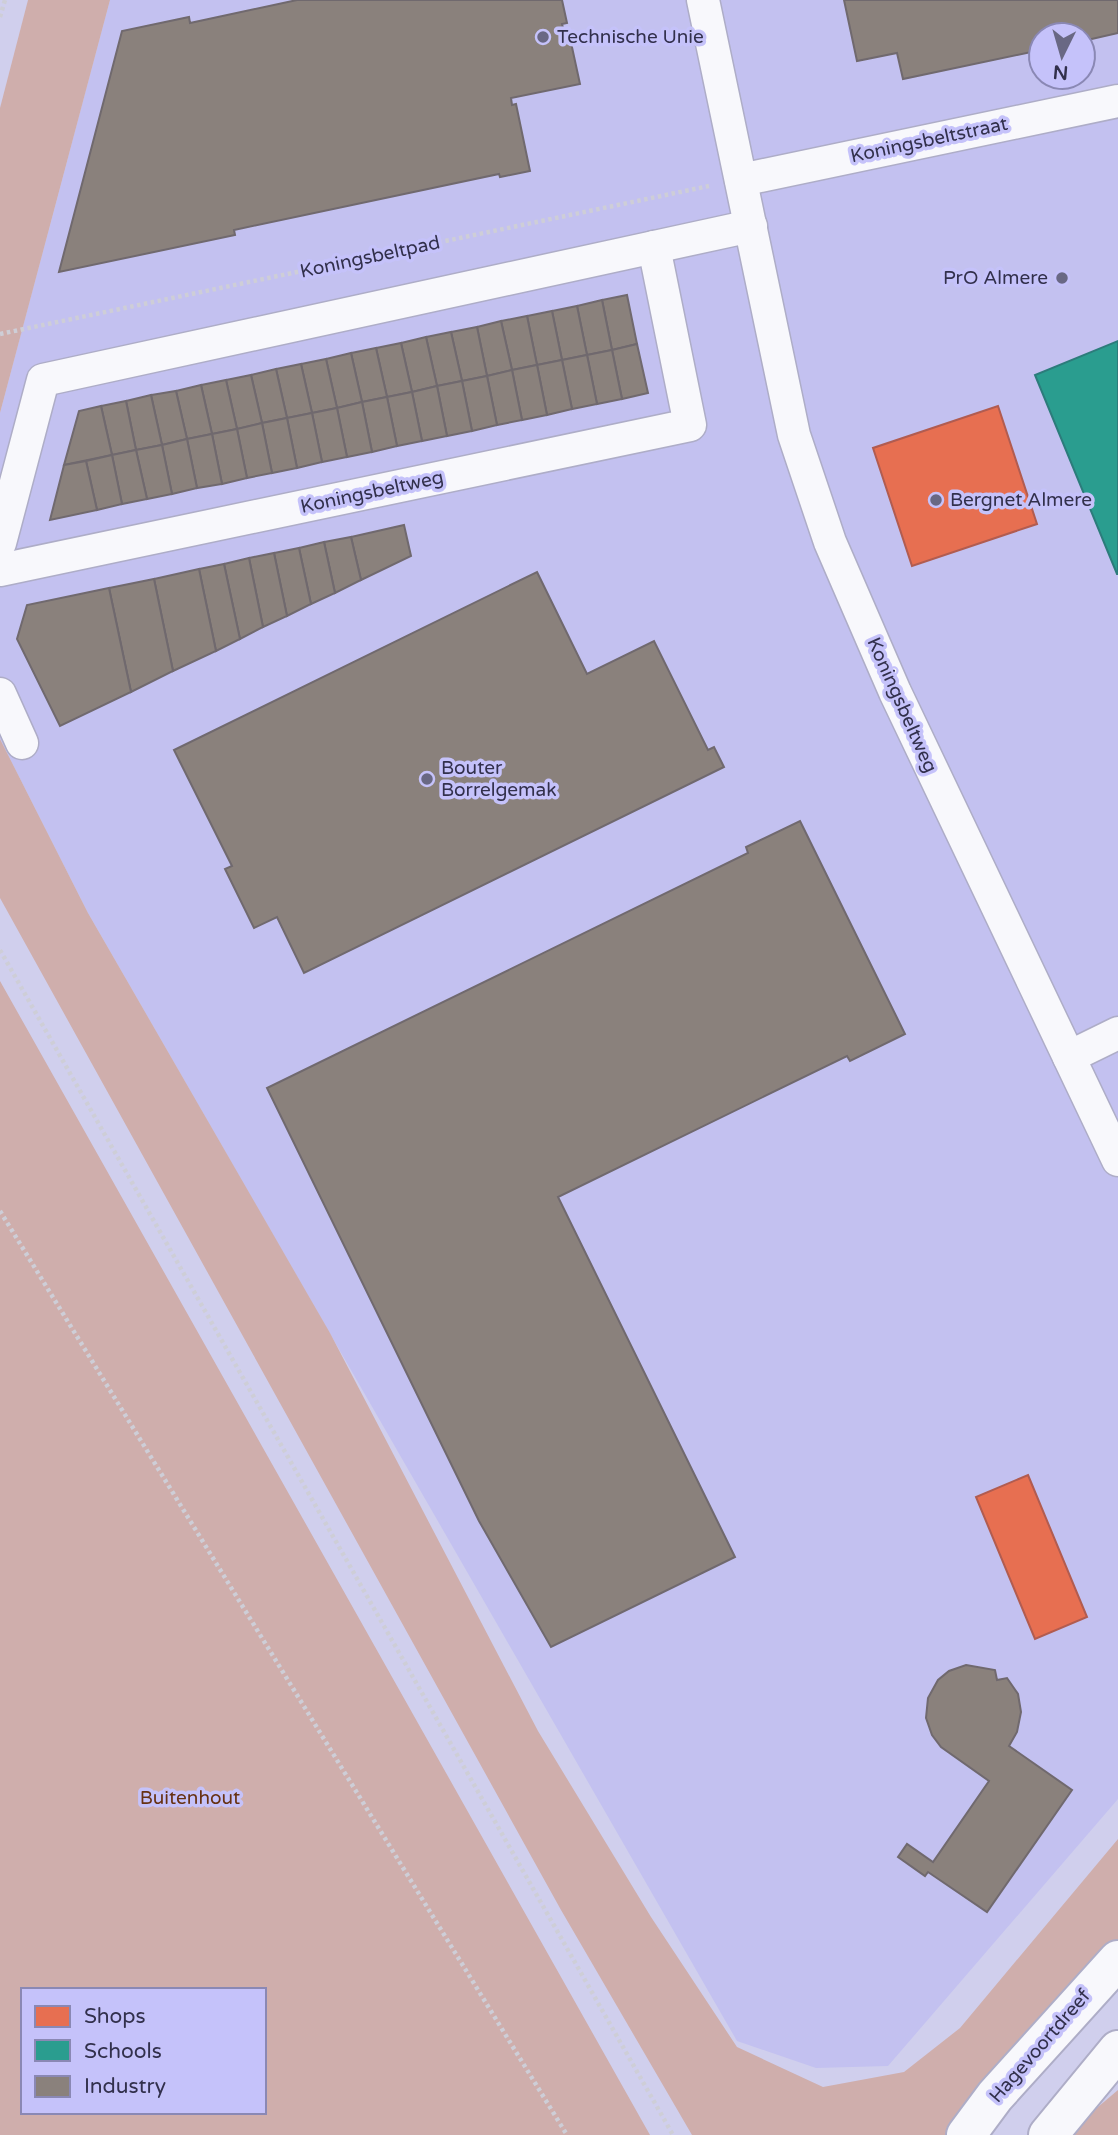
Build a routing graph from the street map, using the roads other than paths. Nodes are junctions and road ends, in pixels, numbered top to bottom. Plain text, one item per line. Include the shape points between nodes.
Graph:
1 (703, 0) edge
2 (1118, 101) edge
3 (741, 180) junction
4 (751, 226) junction
5 (654, 247) junction
6 (0, 543) edge
7 (0, 570) edge
8 (0, 694) edge
9 (22, 743) dead end
10 (1118, 1033) edge
11 (1069, 1057) junction
12 (1110, 1124) edge
13 (1118, 1160) edge
14 (1118, 1960) edge
15 (1118, 2050) edge
16 (965, 2135) edge
17 (1048, 2135) edge

1 - 3 street, Koningsbeltweg
2 - 3 street, Koningsbeltstraat
3 - 4 street, Koningsbeltweg
4 - 5 street
4 - 11 street, Koningsbeltweg via 794,435 830,542 895,692
5 - 6 street via 43,380
5 - 7 street, Koningsbeltweg via 690,425
8 - 9 street
10 - 11 street
11 - 12 street, Koningsbeltweg
12 - 13 street, Koningsbeltweg
14 - 16 main road, Hagevoortdreef
15 - 17 main road

